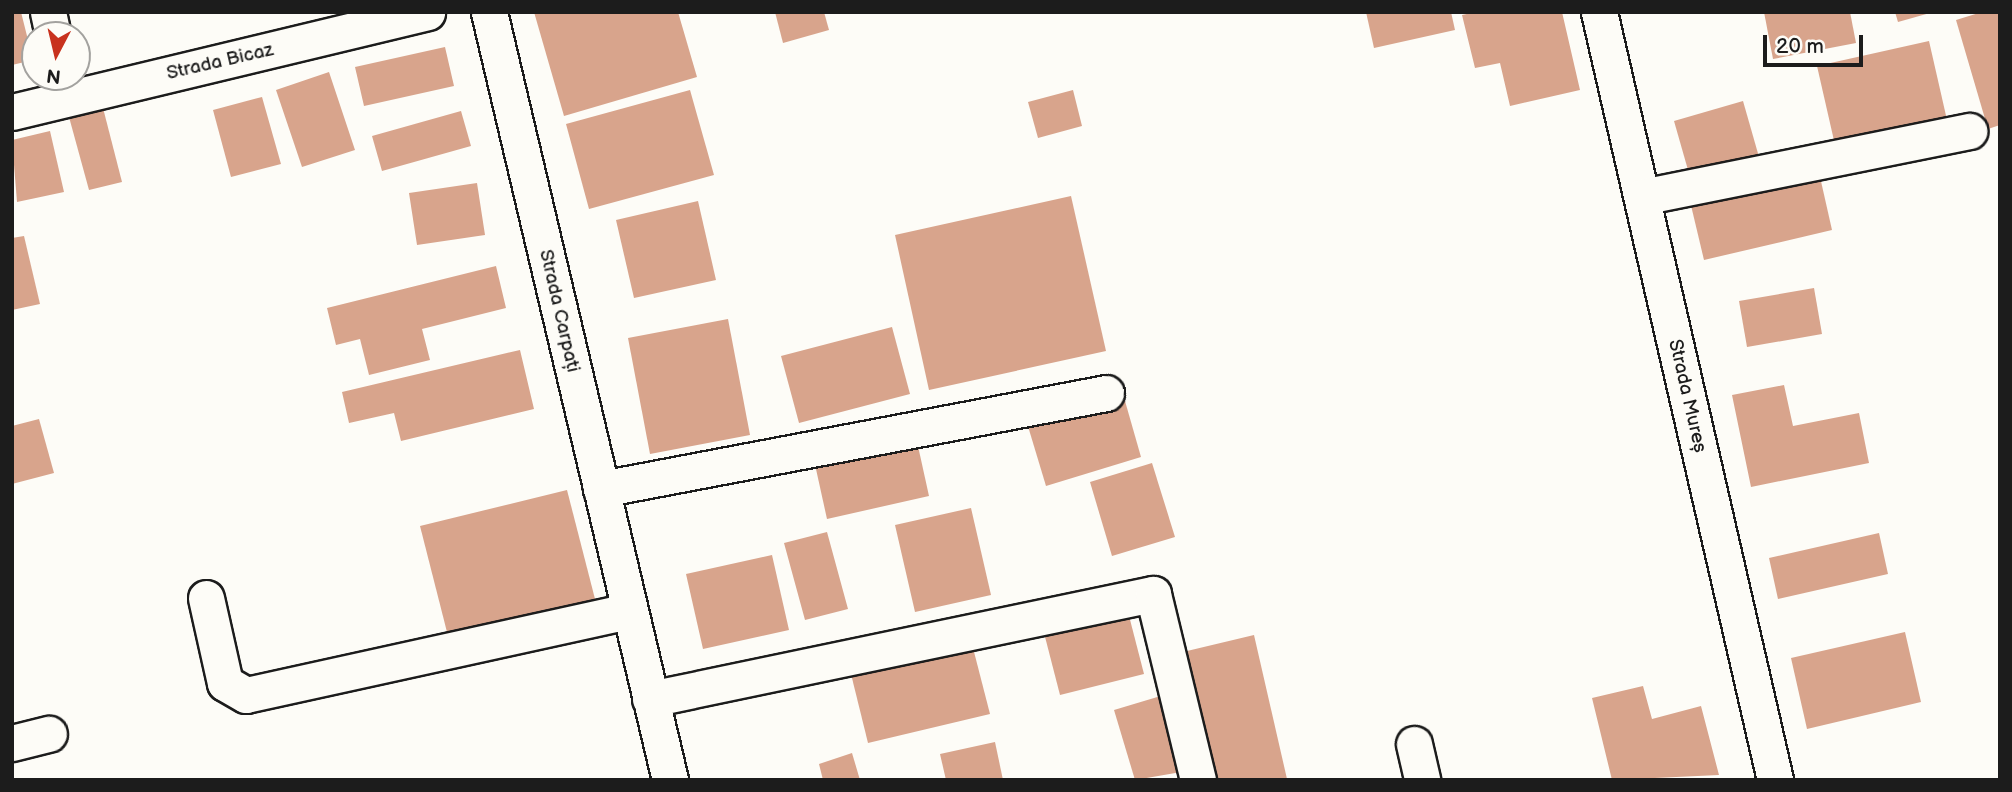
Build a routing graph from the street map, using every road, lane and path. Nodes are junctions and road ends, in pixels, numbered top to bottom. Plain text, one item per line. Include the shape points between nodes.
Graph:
1 (426, 12) edge
2 (489, 12) edge
3 (1599, 12) edge
4 (91, 83) edge
5 (58, 91) edge
6 (12, 112) edge
7 (1969, 131) dead end
8 (1642, 197) junction
9 (1106, 393) dead end
10 (601, 489) junction
11 (206, 598) dead end
12 (629, 611) junction
13 (650, 699) junction
14 (50, 734) dead end
15 (12, 743) edge
16 (1414, 744) dead end
17 (670, 780) edge
18 (1198, 780) edge
19 (1422, 780) edge
20 (1775, 780) edge

1 - 4 street, Strada Bicaz
2 - 10 street, Strada Carpați
3 - 8 street, Strada Mureș
5 - 6 street, Strada Bicaz
7 - 8 street
8 - 20 street, Strada Mureș
9 - 10 street
10 - 12 street, Strada Carpați
11 - 12 street via 225,683 246,695
12 - 13 street, Strada Carpați
13 - 17 street, Strada Carpați
13 - 18 street via 1153,594
14 - 15 street
16 - 19 street

